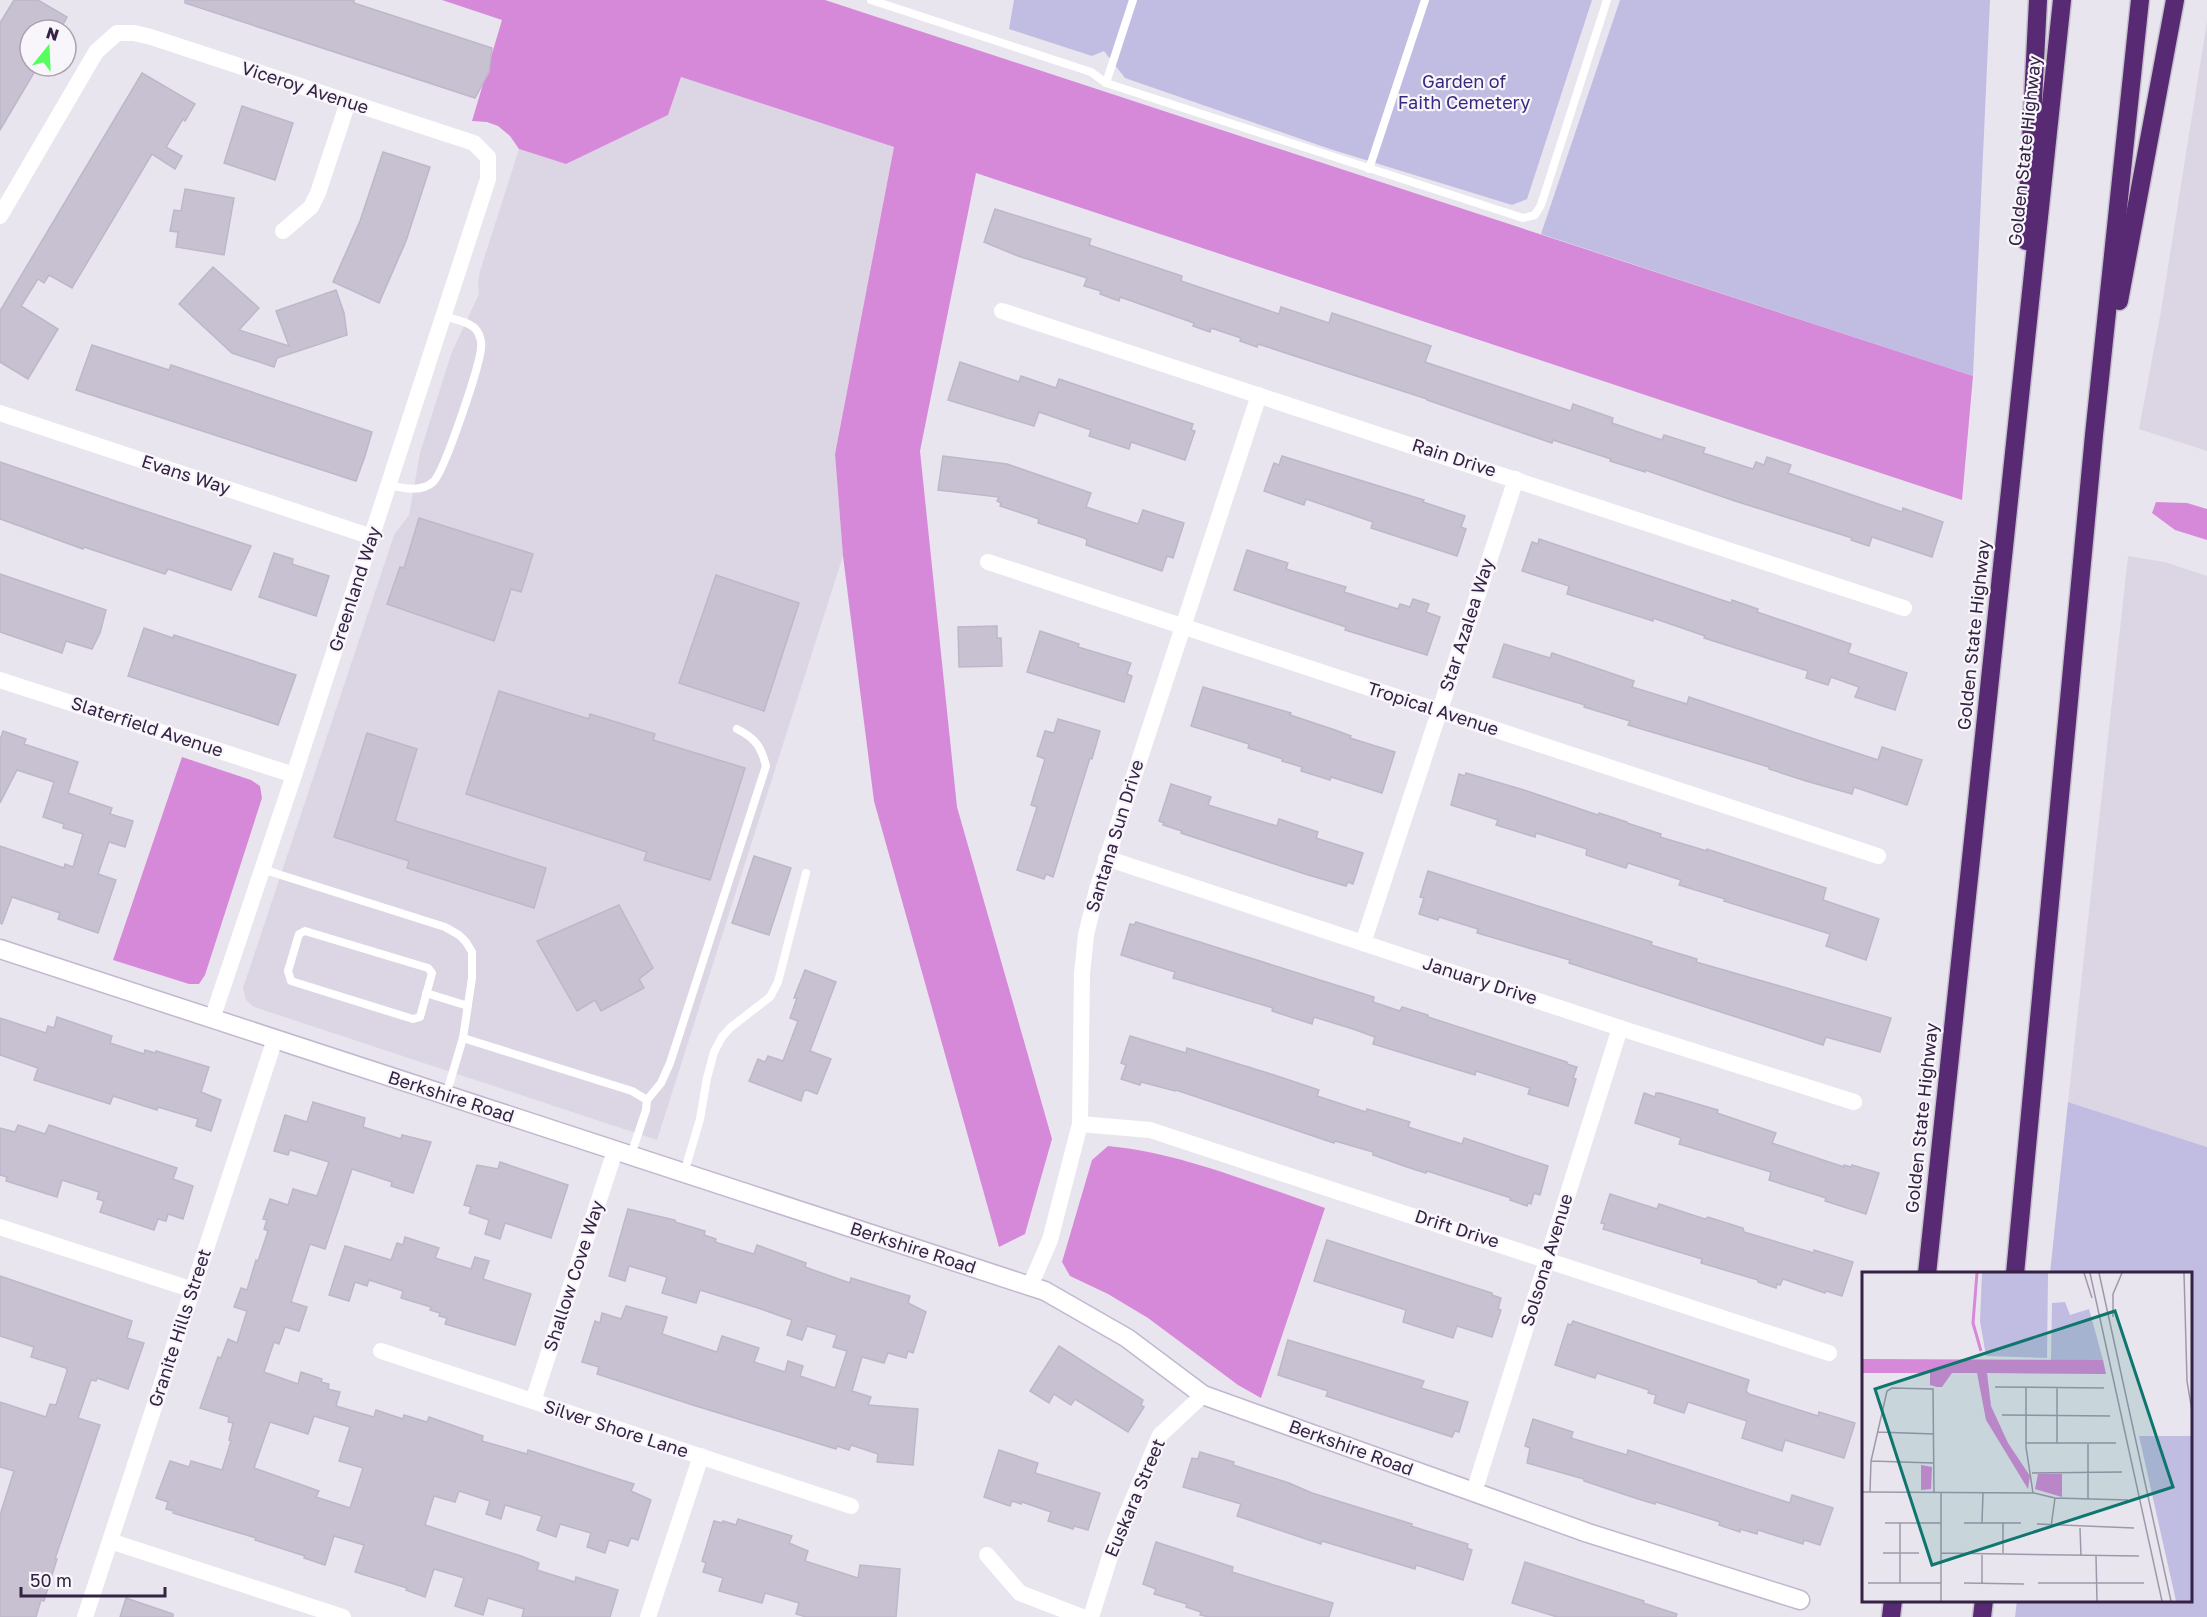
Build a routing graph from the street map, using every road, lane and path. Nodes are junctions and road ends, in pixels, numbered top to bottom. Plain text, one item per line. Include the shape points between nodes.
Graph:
1 (871, 0) edge
2 (1133, 0) edge
3 (1425, 0) edge
4 (1607, 0) edge
5 (2038, 0) edge
6 (2062, 0) edge
7 (2140, 0) edge
8 (2175, 0) edge
9 (1106, 83) junction
10 (348, 102) junction
11 (488, 157) joint
12 (1369, 169) junction
13 (0, 216) edge
14 (283, 231) dead end
15 (1002, 311) dead end
16 (444, 316) junction
17 (1259, 395) junction
18 (0, 413) edge
19 (2018, 422) junction
20 (2094, 435) junction
21 (1516, 478) junction
22 (389, 485) junction
23 (372, 537) junction
24 (988, 562) dead end
25 (1904, 608) dead end
26 (1184, 627) junction
27 (0, 680) edge
28 (1439, 711) junction
29 (737, 729) dead end
30 (294, 775) junction
31 (1878, 856) dead end
32 (1106, 858) junction
33 (262, 869) junction
34 (806, 873) dead end
35 (1363, 943) junction
36 (0, 949) edge
37 (426, 993) junction
38 (468, 1006) junction
39 (212, 1019) junction
40 (1620, 1028) junction
41 (463, 1038) junction
42 (275, 1039) junction
43 (446, 1095) junction
44 (647, 1100) junction
45 (1854, 1102) dead end
46 (1080, 1124) junction
47 (623, 1153) junction
48 (684, 1173) junction
49 (0, 1227) edge
50 (1547, 1259) junction
51 (1927, 1272) edge
52 (2015, 1272) edge
53 (1030, 1286) junction
54 (193, 1290) junction
55 (381, 1351) dead end
56 (1829, 1353) dead end
57 (1203, 1395) junction
58 (533, 1401) junction
59 (701, 1456) junction
60 (1474, 1492) junction
61 (851, 1506) dead end
62 (110, 1541) junction
63 (987, 1556) dead end
64 (1800, 1600) dead end
65 (1893, 1602) edge
66 (1984, 1602) edge
67 (86, 1617) edge
68 (343, 1617) edge
69 (648, 1617) edge
70 (1082, 1617) edge
71 (1091, 1617) edge
72 (1891, 1617) edge
73 (1982, 1617) edge

1 - 9 lane via 1091,72
2 - 9 lane
3 - 12 lane
4 - 12 lane via 1535,215 1523,218
5 - 19 highway
6 - 19 highway, Golden State Highway
7 - 20 highway
8 - 20 highway
9 - 12 lane
10 - 11 street, Viceroy Avenue via 474,143
10 - 13 street, Viceroy Avenue via 151,37 117,33 96,52
10 - 14 street via 318,193 310,207
11 - 16 street, Greenland Way via 488,179
15 - 17 street, Rain Drive
16 - 22 street, Greenland Way
16 - 22 lane via 478,331 482,348 476,369 444,465 434,482 410,489
17 - 21 street, Rain Drive
17 - 26 street, Santana Sun Drive
18 - 23 street, Evans Way
19 - 51 highway, Golden State Highway
20 - 52 highway
21 - 25 street, Rain Drive
21 - 28 street, Star Azalea Way
22 - 23 street, Greenland Way
23 - 30 street, Greenland Way
24 - 26 street, Tropical Avenue
26 - 28 street, Tropical Avenue
26 - 32 street, Santana Sun Drive
27 - 30 street, Slaterfield Avenue
28 - 31 street, Tropical Avenue
28 - 35 street, Star Azalea Way
29 - 44 lane via 758,744 766,766 670,1063
30 - 33 street, Greenland Way
32 - 35 street, January Drive
32 - 46 street, Santana Sun Drive via 1086,935 1082,974
33 - 38 lane via 459,935 472,952
33 - 39 street, Greenland Way
34 - 48 lane via 778,982 770,997 731,1027 714,1052
35 - 40 street, January Drive
36 - 39 street, Berkshire Road
37 - 37 lane via 432,973 428,968 310,931 299,934 288,971 295,982 413,1020 420,1017
37 - 38 lane
38 - 41 lane
39 - 42 street, Berkshire Road
40 - 45 street, January Drive
40 - 50 street, Solsona Avenue
41 - 43 lane
41 - 44 lane via 632,1090
42 - 43 street, Berkshire Road
42 - 54 street, Granite Hills Street
43 - 47 street, Berkshire Road
44 - 47 lane via 646,1110
46 - 50 street, Drift Drive via 1150,1130
46 - 53 street, Santana Sun Drive via 1050,1240
47 - 48 street, Berkshire Road
47 - 58 street, Shallow Cove Way
48 - 53 street, Berkshire Road
49 - 54 street
50 - 56 street, Drift Drive
50 - 60 street, Solsona Avenue
53 - 57 street, Berkshire Road via 1127,1338
54 - 62 street, Granite Hills Street
55 - 58 street, Silver Shore Lane
57 - 60 street, Berkshire Road
57 - 71 street, Euskara Street via 1160,1434 1113,1547
58 - 59 street, Silver Shore Lane
59 - 61 street, Silver Shore Lane
59 - 69 street
60 - 64 street, Berkshire Road via 1588,1533
62 - 67 street, Granite Hills Street
62 - 68 street
63 - 70 street via 1020,1593
65 - 72 highway
66 - 73 highway

